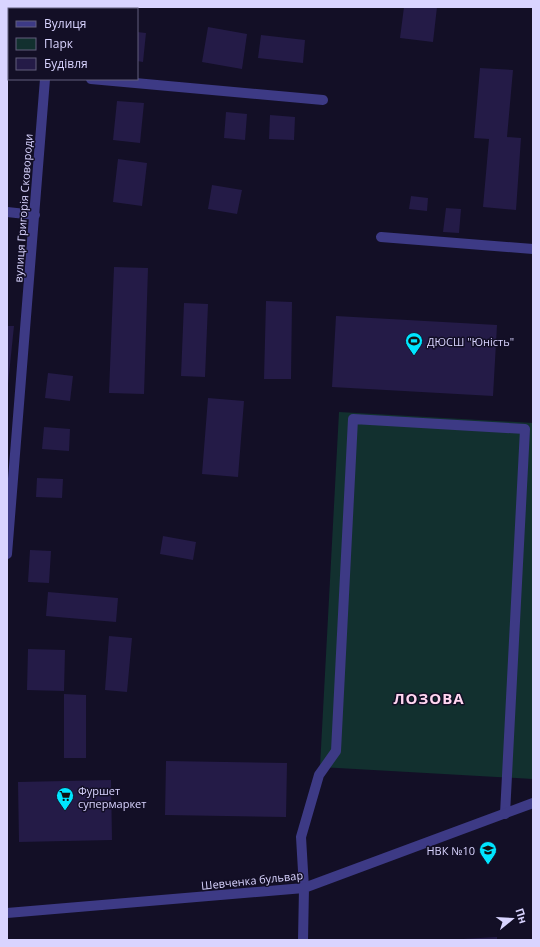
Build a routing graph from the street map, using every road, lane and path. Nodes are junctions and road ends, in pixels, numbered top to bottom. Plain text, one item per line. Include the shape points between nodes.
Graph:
1 (45, 80) edge
2 (102, 80) edge
3 (323, 100) dead end
4 (7, 212) edge
5 (35, 215) junction
6 (381, 237) dead end
7 (533, 249) edge
8 (7, 554) edge
9 (533, 803) edge
10 (505, 814) junction
11 (304, 888) junction
12 (7, 913) edge
13 (303, 940) edge

1 - 5 street, вулиця Григорія Сковороди
2 - 3 street
4 - 5 street
5 - 8 street, вулиця Григорія Сковороди
6 - 7 street
9 - 10 street, Шевченка бульвар
10 - 11 street, Шевченка бульвар
10 - 11 street via 525,429 353,420 336,751 319,775 301,837
11 - 12 street, Шевченка бульвар
11 - 13 street

